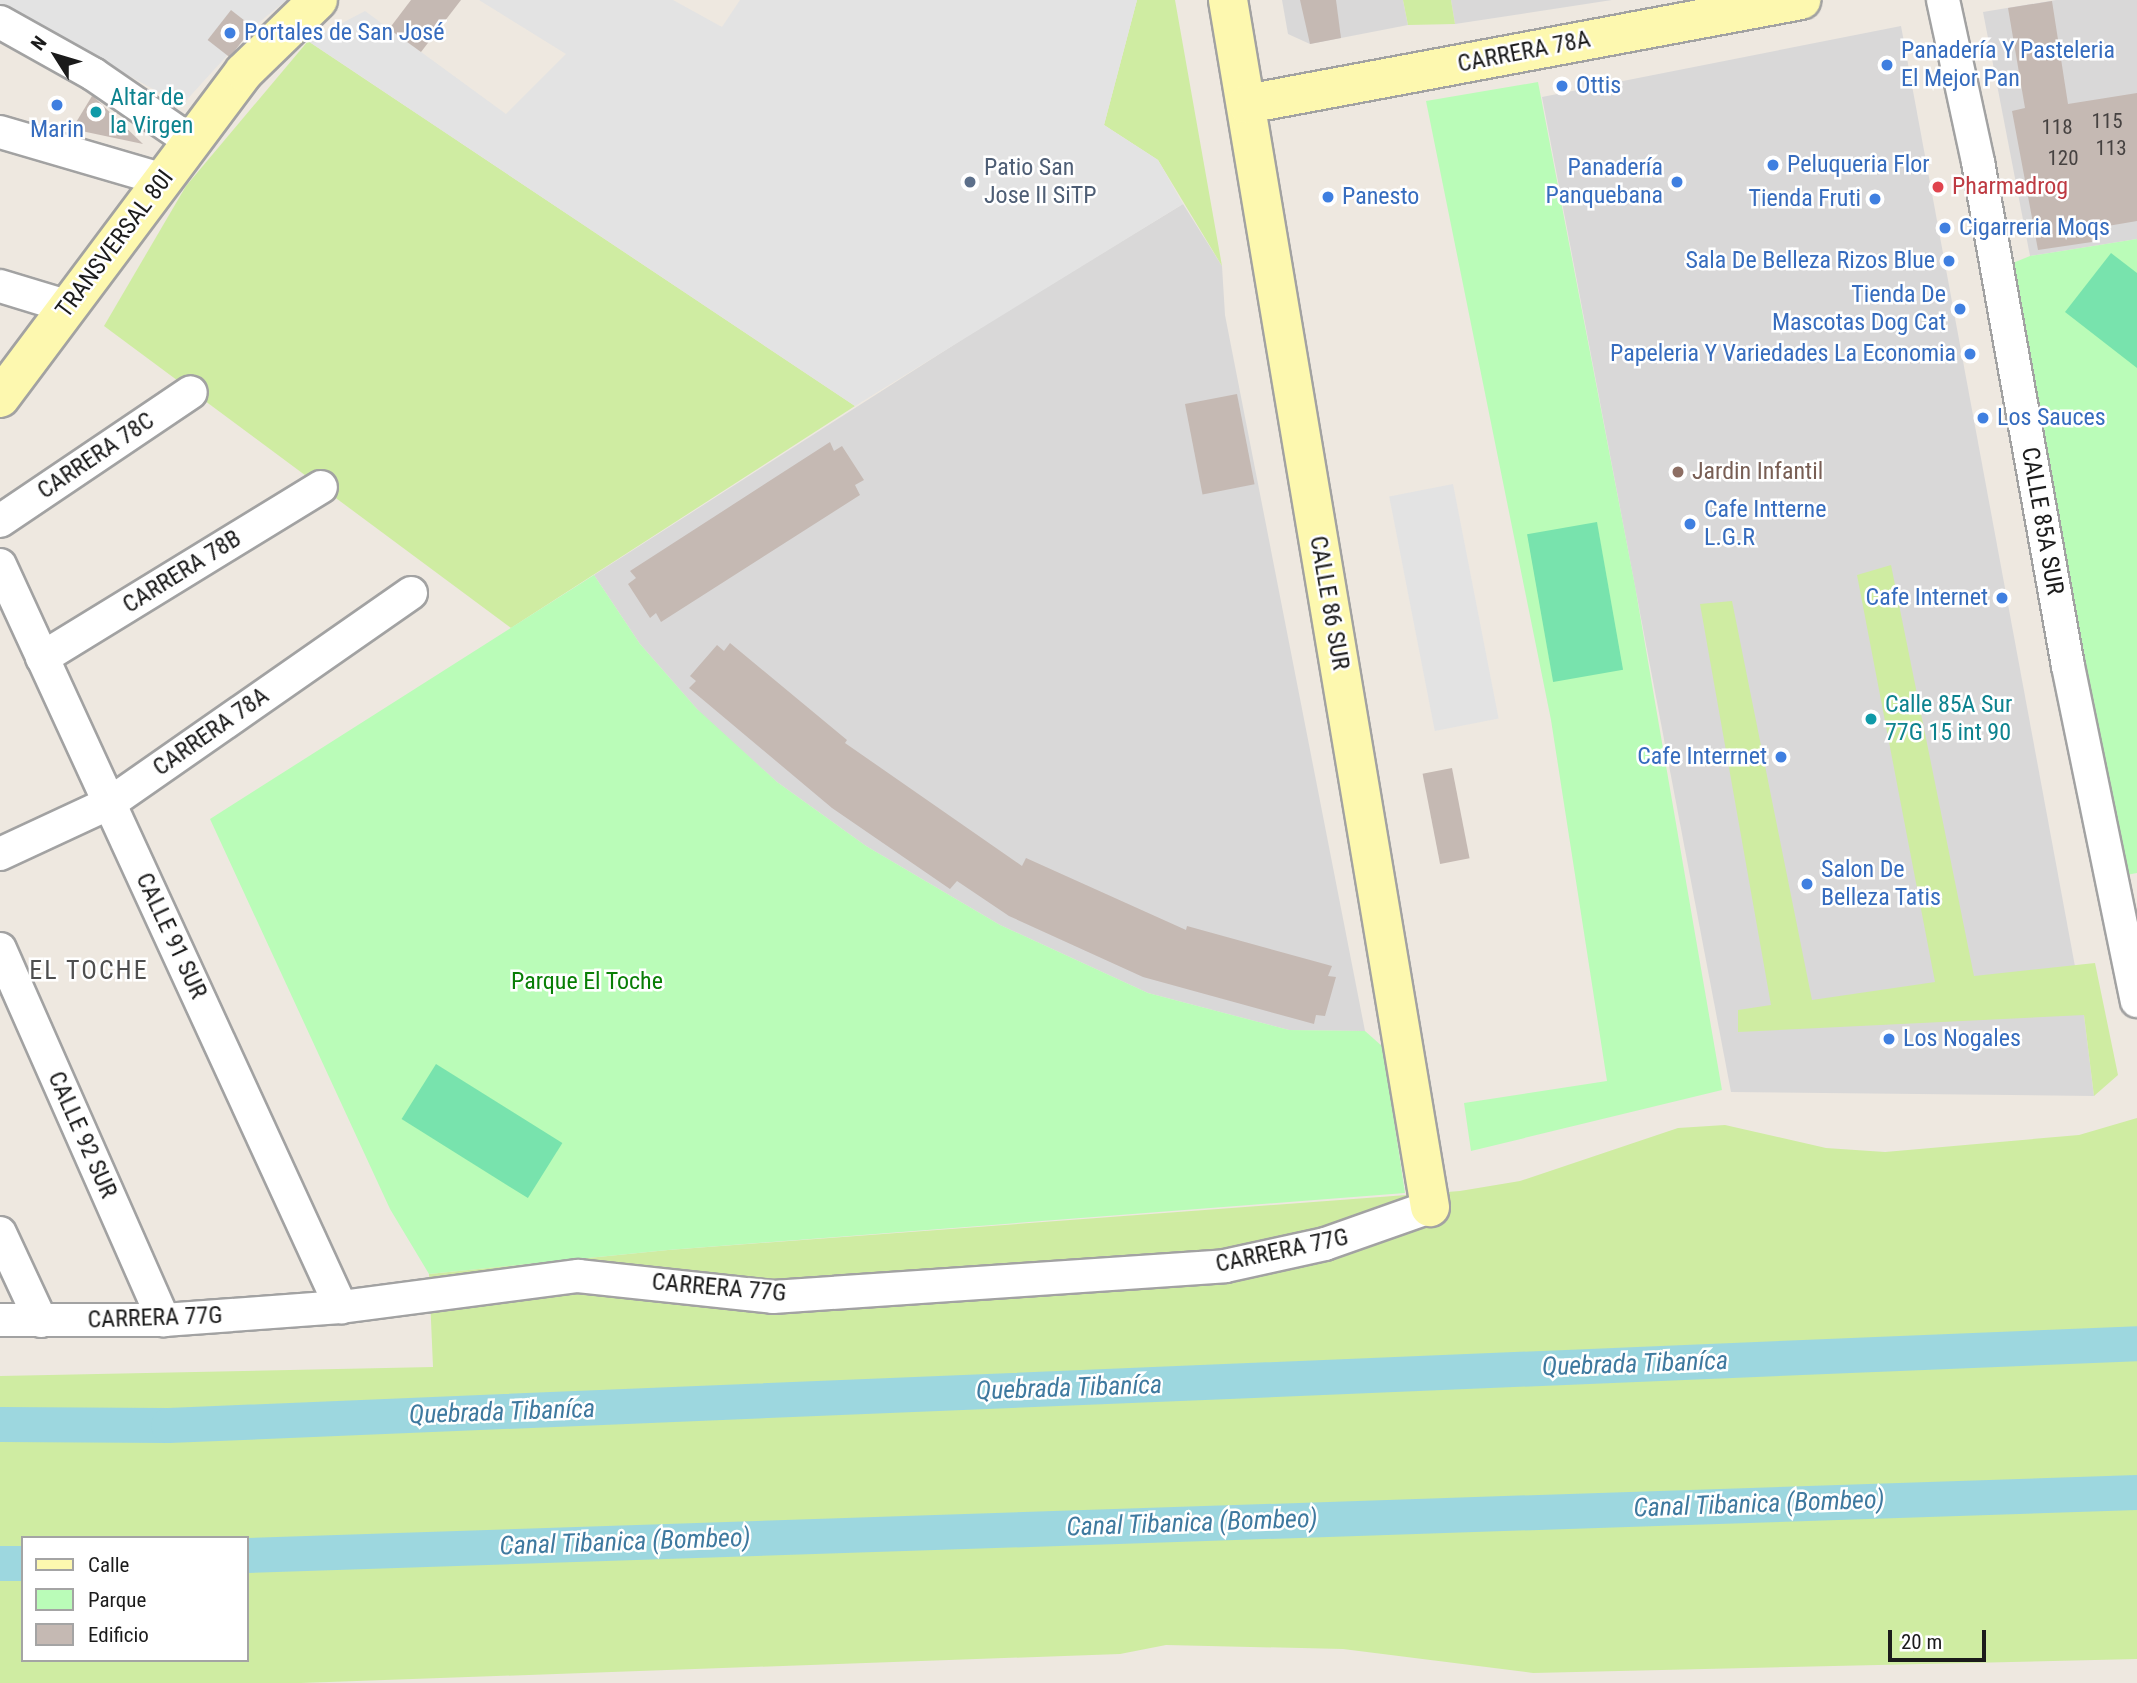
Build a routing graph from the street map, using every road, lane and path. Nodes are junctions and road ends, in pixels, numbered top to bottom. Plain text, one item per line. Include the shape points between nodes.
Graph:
1 (318, 0) edge
2 (1228, 0) edge
3 (1801, 0) edge
4 (1943, 0) edge
5 (0, 22) edge
6 (1247, 104) junction
7 (0, 132) edge
8 (192, 142) junction
9 (164, 180) junction
10 (0, 286) edge
11 (69, 307) junction
12 (191, 392) dead end
13 (0, 398) edge
14 (321, 487) dead end
15 (0, 521) edge
16 (0, 565) edge
17 (411, 593) dead end
18 (43, 658) junction
19 (110, 803) junction
20 (0, 854) edge
21 (0, 949) edge
22 (2137, 1001) edge
23 (1430, 1207) joint
24 (0, 1233) edge
25 (341, 1307) junction
26 (0, 1320) edge
27 (41, 1321) junction
28 (164, 1321) junction

1 - 8 street, TRANSVERSAL 80I via 261,52
2 - 6 street, CALLE 86 SUR
3 - 6 street, CARRERA 78A
4 - 22 street, CALLE 85A SUR via 1978,162 2068,666
5 - 8 street via 93,74
6 - 23 street, CALLE 86 SUR
7 - 9 street
8 - 9 street, TRANSVERSAL 80I
9 - 11 street, TRANSVERSAL 80I
10 - 11 street
11 - 13 street, TRANSVERSAL 80I
12 - 15 street, CARRERA 78C
14 - 18 street, CARRERA 78B
16 - 18 street, CALLE 91 SUR
17 - 19 street, CARRERA 78A
18 - 19 street, CALLE 91 SUR
19 - 20 street, CARRERA 78A
19 - 25 street, CALLE 91 SUR
21 - 28 street, CALLE 92 SUR
23 - 25 street, CARRERA 77G via 1337,1240 1225,1266 773,1297 578,1276
24 - 27 street
25 - 28 street, CARRERA 77G
26 - 27 street, CARRERA 77G
27 - 28 street, CARRERA 77G

